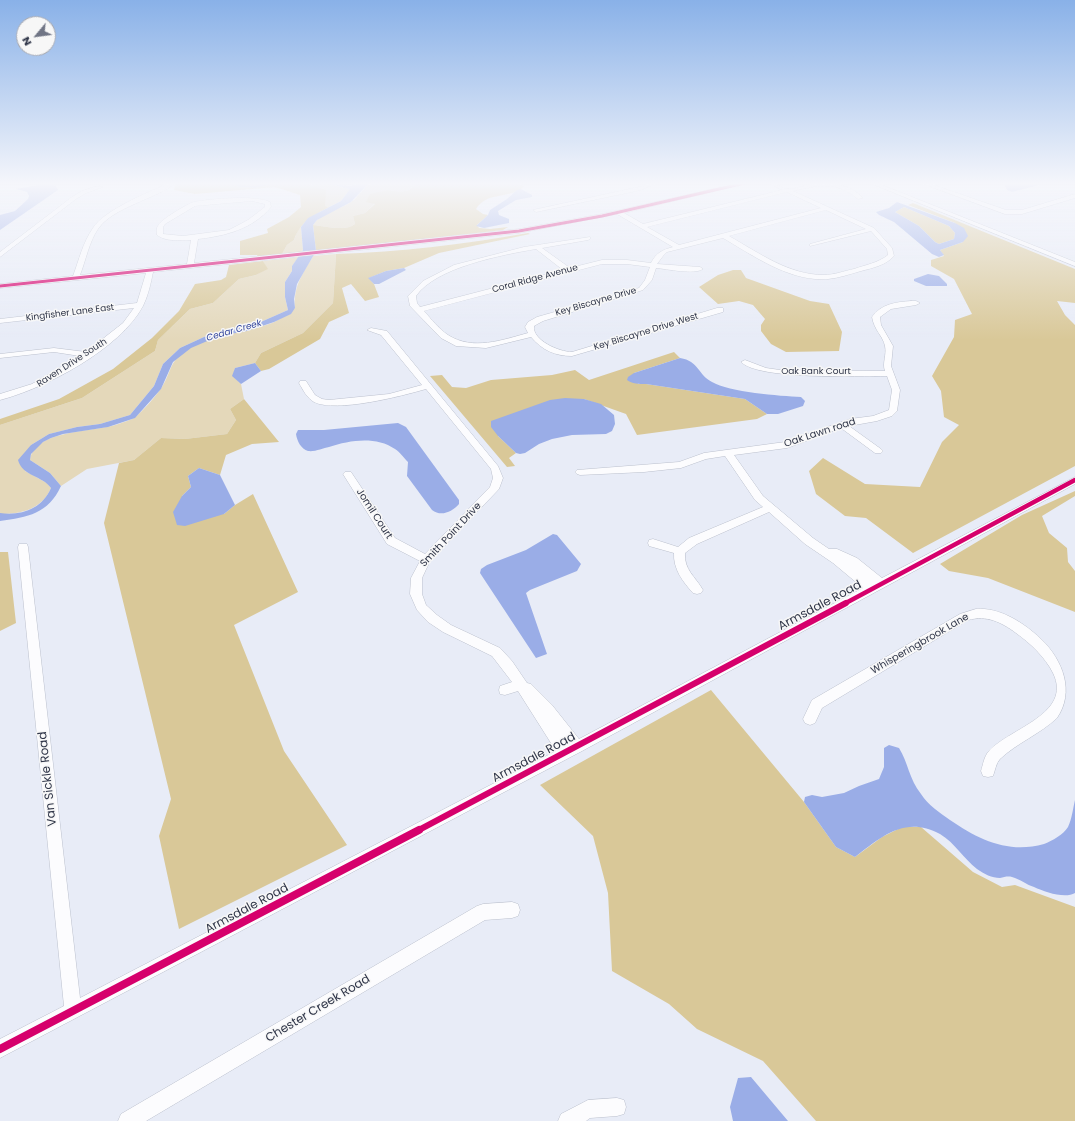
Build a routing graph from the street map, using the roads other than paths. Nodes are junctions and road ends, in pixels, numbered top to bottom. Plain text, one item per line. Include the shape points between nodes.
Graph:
1 (26, 235) edge
2 (92, 235) edge
3 (161, 235) edge
4 (201, 235) edge
5 (481, 235) edge
6 (658, 235) edge
7 (848, 235) edge
8 (878, 235) edge
9 (1003, 235) edge
10 (195, 236) junction
11 (723, 236) joint
12 (588, 238) dead end
13 (812, 245) dead end
14 (537, 247) junction
15 (677, 247) junction
16 (0, 256) edge
17 (1075, 264) edge
18 (190, 266) junction
19 (654, 266) junction
20 (700, 269) dead end
21 (569, 270) junction
22 (150, 271) junction
23 (76, 278) junction
24 (0, 286) edge
25 (916, 303) dead end
26 (140, 305) junction
27 (419, 310) junction
28 (720, 310) dead end
29 (0, 321) edge
30 (371, 330) dead end
31 (533, 334) junction
32 (87, 355) junction
33 (0, 356) edge
34 (744, 362) dead end
35 (889, 374) junction
36 (303, 383) dead end
37 (428, 386) junction
38 (0, 397) edge
39 (842, 425) junction
40 (878, 451) dead end
41 (728, 453) junction
42 (580, 472) dead end
43 (348, 474) dead end
44 (1075, 480) edge
45 (770, 508) junction
46 (652, 543) dead end
47 (24, 547) dead end
48 (680, 551) junction
49 (426, 559) junction
50 (877, 587) junction
51 (697, 590) dead end
52 (521, 684) junction
53 (505, 690) dead end
54 (1070, 691) edge
55 (810, 719) dead end
56 (571, 750) junction
57 (988, 771) dead end
58 (512, 910) dead end
59 (73, 1011) junction
60 (0, 1049) edge
61 (617, 1106) dead end
62 (128, 1121) edge
63 (568, 1121) edge

1 - 16 street
2 - 23 street
3 - 10 street via 167,238
4 - 10 street
5 - 18 street
6 - 15 street
7 - 13 street
8 - 11 street via 890,249 891,256 886,260 838,275 809,277 790,272
9 - 17 street
10 - 18 street
11 - 15 street, Key Biscayne Drive
12 - 14 street
14 - 21 street
14 - 27 street via 450,267 416,289 412,296 413,304
15 - 19 street, Key Biscayne Drive via 659,254
18 - 22 street
19 - 20 street, Coral Ridge Avenue
19 - 21 street, Coral Ridge Avenue via 609,262
19 - 31 street, Key Biscayne Drive via 646,284 638,291 540,319 529,327
21 - 27 street, Coral Ridge Avenue
22 - 23 street
22 - 26 street, Raven Drive South
23 - 24 street
25 - 35 street, Oak Lawn road via 899,304 881,311 876,317 877,325 889,346
26 - 29 street, Kingfisher Lane East
26 - 32 street, Raven Drive South via 120,330
27 - 31 street via 451,341 475,346 496,344
28 - 31 street, Key Biscayne Drive West via 572,354 555,352
30 - 37 street, Smith Point Drive via 384,333
32 - 33 street via 54,350
32 - 38 street, Raven Drive South via 26,390
34 - 35 street, Oak Bank Court via 764,370 780,372
35 - 39 street, Oak Lawn road via 896,390 893,411 882,418 860,419
36 - 37 street via 310,396 327,403 386,398
37 - 49 street, Smith Point Drive via 495,468 498,476 494,489
39 - 40 street
39 - 41 street, Oak Lawn road via 787,445
41 - 42 street, Oak Lawn road via 704,456 681,465
41 - 45 street via 752,489
43 - 49 street, Jomil Court via 391,541
44 - 50 street, Armsdale Road
45 - 48 street via 693,541
45 - 50 street via 809,540
46 - 48 street
47 - 59 street, Van Sickle Road
48 - 51 street via 680,568 685,578
49 - 52 street, Smith Point Drive via 419,570 415,588 424,612 439,624 496,652
50 - 56 street, Armsdale Road
52 - 53 street
52 - 56 street, Smith Point Drive via 536,711
54 - 55 street, Whisperingbrook Lane via 1049,656 1024,632 1004,619 988,614 974,614 964,617 817,704
54 - 57 street, Whisperingbrook Lane via 1052,714 993,756
56 - 59 street, Armsdale Road
58 - 62 street, Chester Creek Road via 483,912
59 - 60 street, Armsdale Road
61 - 63 street via 588,1109

